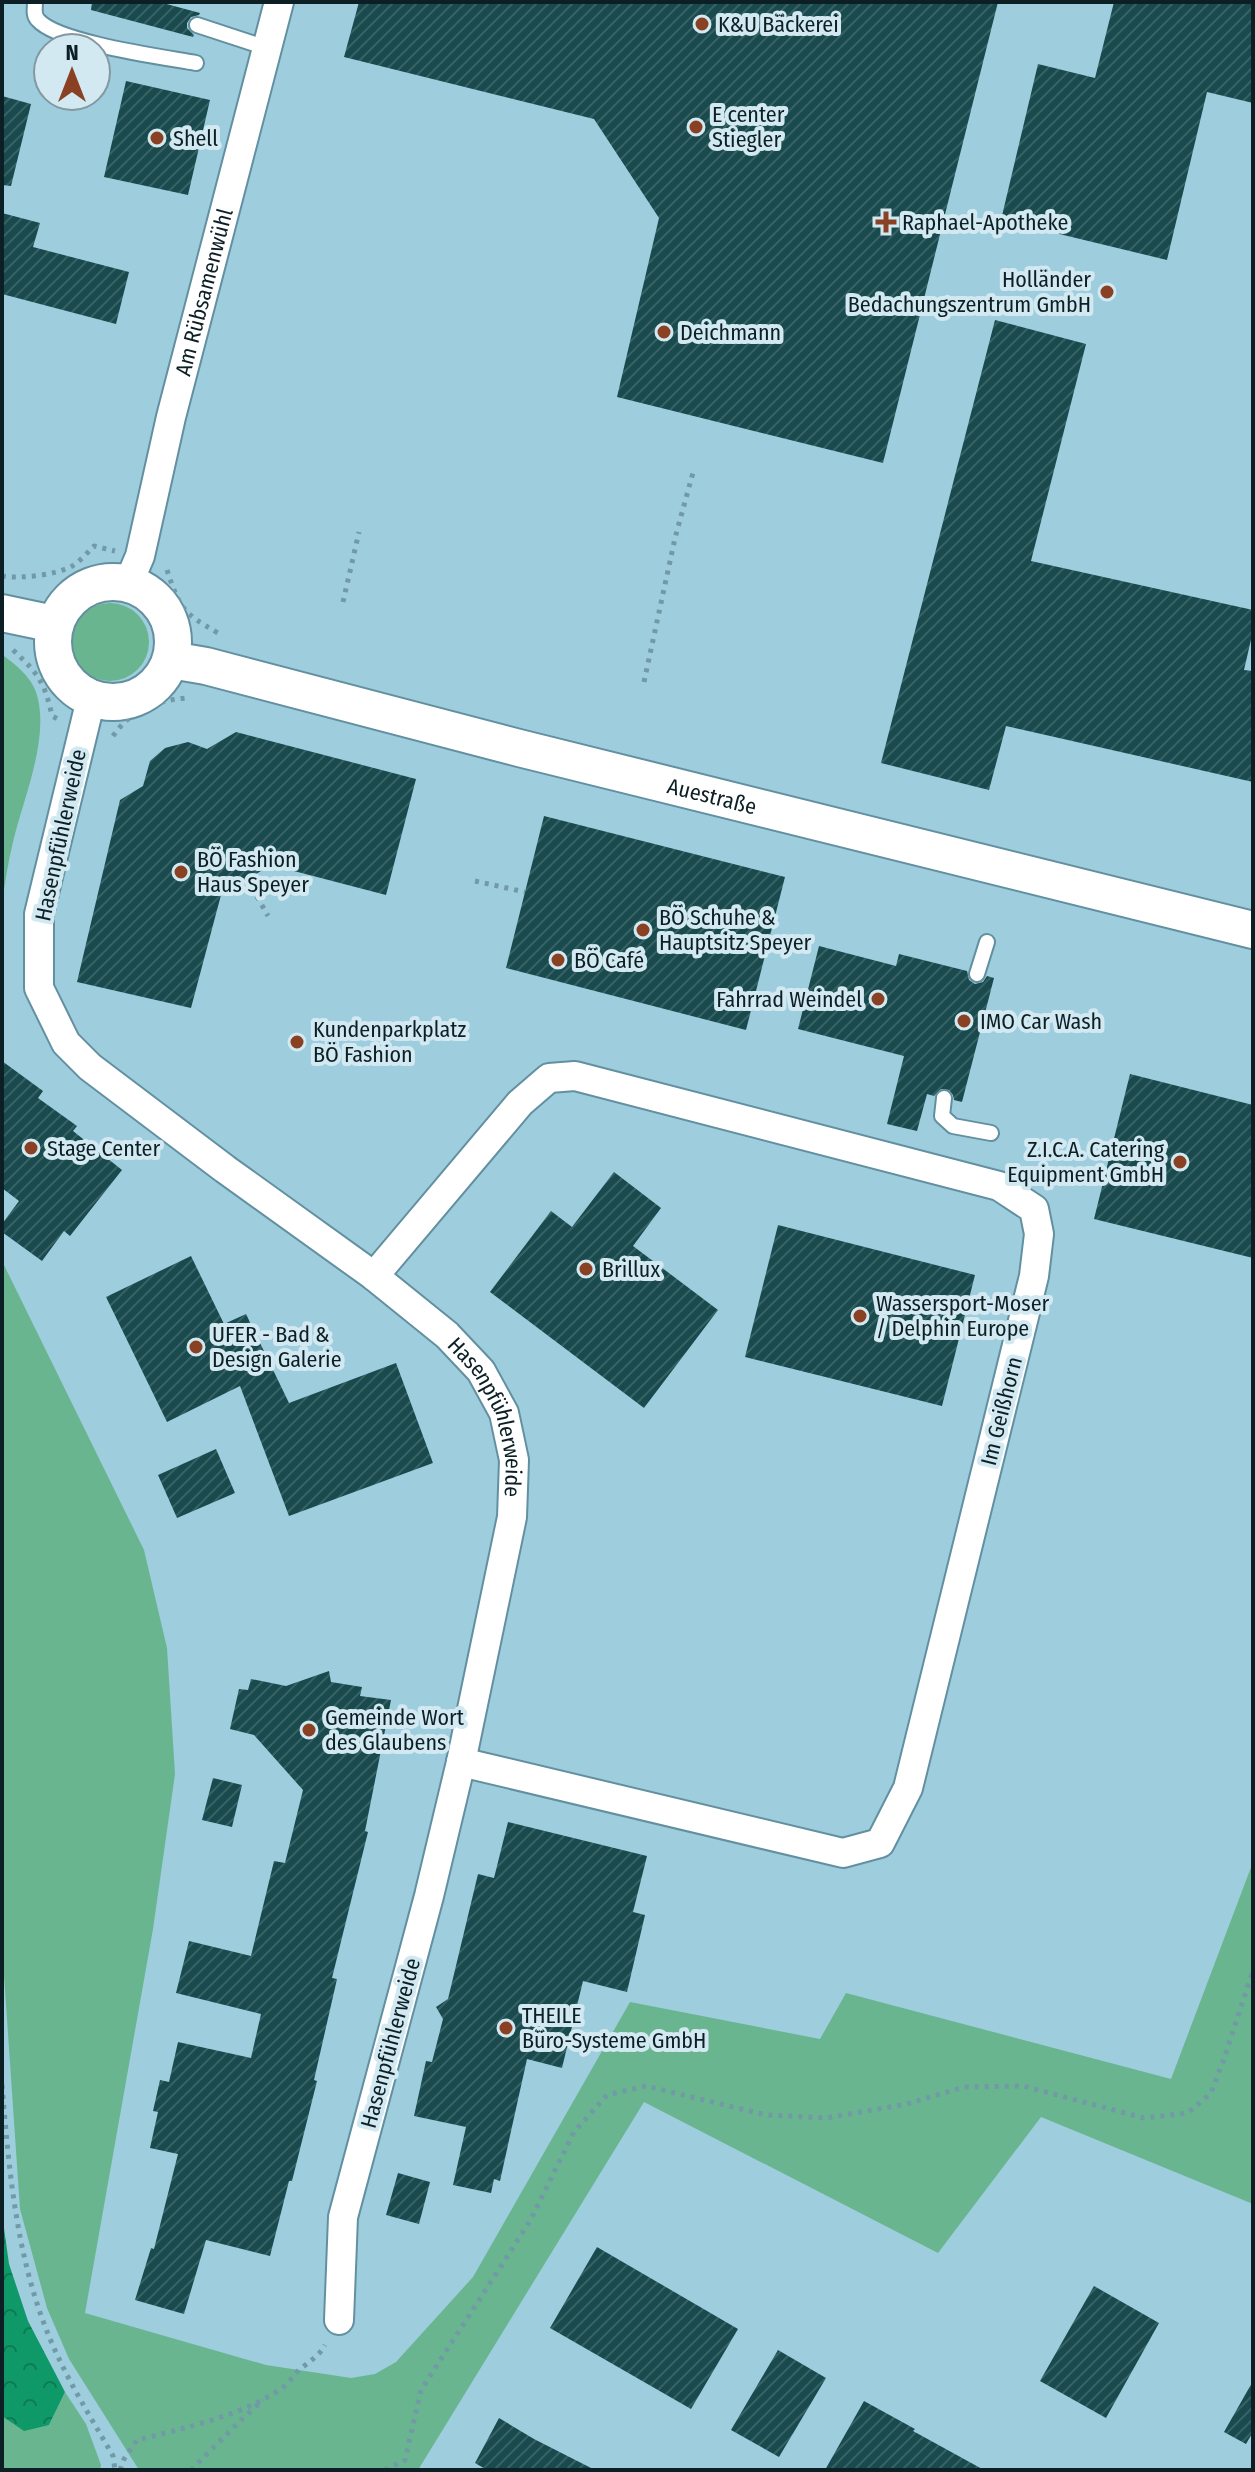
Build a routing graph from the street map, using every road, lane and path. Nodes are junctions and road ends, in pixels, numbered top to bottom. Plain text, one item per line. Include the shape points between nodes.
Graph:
1 (35, 2) edge
2 (279, 2) edge
3 (197, 25) dead end
4 (267, 48) junction
5 (196, 63) dead end
6 (694, 469) dead end
7 (359, 532) dead end
8 (128, 584) junction
9 (343, 602) dead end
10 (2, 613) edge
11 (54, 624) junction
12 (171, 660) junction
13 (644, 682) dead end
14 (91, 699) junction
15 (247, 879) dead end
16 (475, 881) dead end
17 (525, 892) dead end
18 (268, 916) dead end
19 (1253, 930) edge
20 (987, 942) dead end
21 (977, 974) dead end
22 (944, 1098) dead end
23 (991, 1133) dead end
24 (374, 1276) junction
25 (461, 1762) junction
26 (1253, 1970) edge
27 (2, 2085) edge
28 (339, 2320) joint
29 (267, 2397) junction
30 (118, 2470) edge
31 (191, 2470) edge
32 (385, 2470) edge

1 - 5 lane via 39,21 61,34
2 - 4 street, Am Rübsamenwühl
3 - 4 lane
4 - 8 street, Am Rübsamenwühl via 140,556
6 - 13 path
7 - 9 path
8 - 11 street via 95,584 77,593
8 - 12 street via 143,589 168,615 174,637
10 - 11 street
11 - 14 street via 55,664 65,681
12 - 14 street via 150,691 130,701
12 - 19 street, Auestraße
14 - 24 street, Hasenpfühlerweide via 39,914 39,988 66,1043 90,1067
15 - 18 path
16 - 17 path
20 - 21 lane
22 - 23 lane via 942,1116 953,1126
24 - 25 street, Hasenpfühlerweide via 447,1335 481,1371 504,1413 514,1460 512,1517
24 - 25 street, Im Geißhorn via 520,1103 549,1078 575,1076 999,1186 1034,1209 1039,1234 1034,1276 908,1788 880,1843 843,1853
25 - 28 street, Hasenpfühlerweide via 343,2217
26 - 32 path via 1211,2093 1188,2113 1144,2118 1023,2086 964,2087 907,2104 826,2118 766,2115 646,2086 607,2095 574,2132 530,2221 421,2390 405,2460
27 - 30 path via 14,2210 27,2272 62,2365
28 - 29 path via 320,2354
29 - 30 path via 202,2424 137,2440
29 - 31 path

